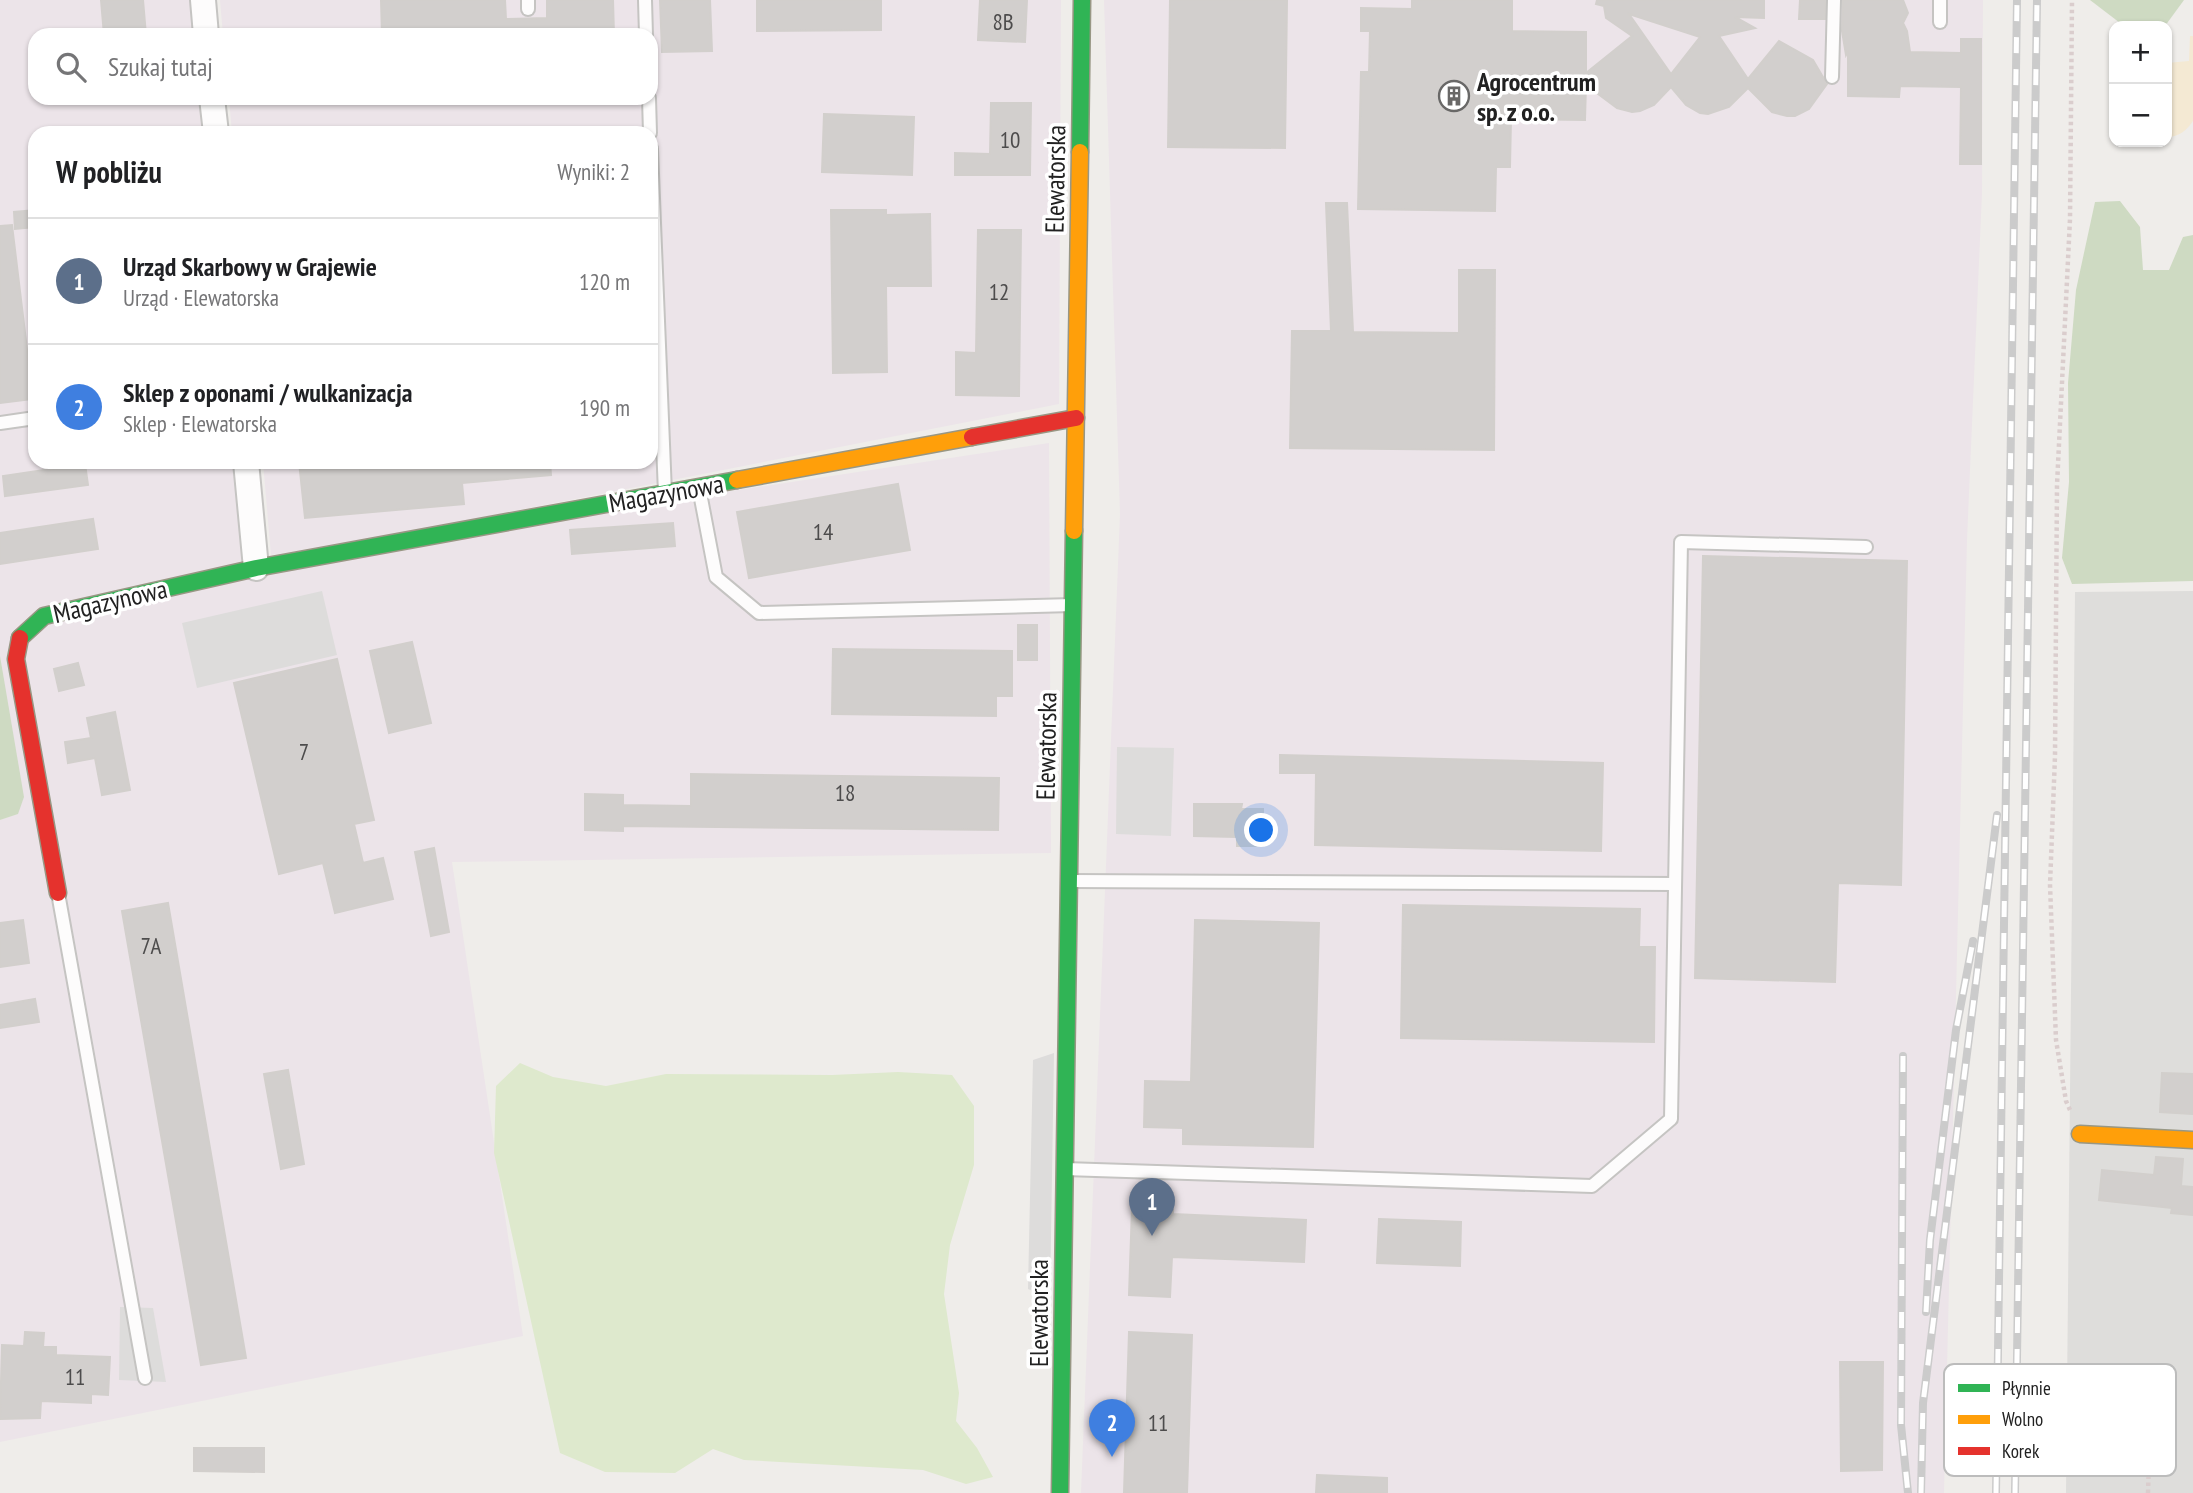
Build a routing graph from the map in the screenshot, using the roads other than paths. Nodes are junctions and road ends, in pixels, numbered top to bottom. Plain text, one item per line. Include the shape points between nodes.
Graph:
1 (203, 0) edge
2 (645, 0) edge
3 (1082, 0) edge
4 (1834, 0) edge
5 (1940, 0) edge
6 (1940, 22) dead end
7 (205, 28) edge
8 (646, 28) edge
9 (1832, 77) dead end
10 (213, 105) edge
11 (649, 105) edge
12 (215, 126) edge
13 (650, 126) edge
14 (658, 322) edge
15 (1076, 418) junction
16 (28, 419) edge
17 (0, 423) edge
18 (247, 469) edge
19 (698, 487) junction
20 (665, 494) junction
21 (1866, 547) dead end
22 (256, 568) junction
23 (1073, 606) junction
24 (1068, 881) junction
25 (1675, 884) junction
26 (58, 893) joint
27 (2080, 1134) road end
28 (2193, 1140) edge
29 (1064, 1169) junction
30 (145, 1378) dead end
31 (1060, 1493) edge

1 - 7 street
2 - 8 lane
3 - 15 street, Elewatorska
4 - 9 lane
5 - 6 lane
10 - 12 street
11 - 13 lane
14 - 20 lane
15 - 19 street, Magazynowa
15 - 23 street, Elewatorska
16 - 17 lane
18 - 22 street
19 - 20 street, Magazynowa
19 - 23 lane via 716,577 758,613
20 - 22 street, Magazynowa
21 - 25 lane via 1681,542
22 - 26 street, Magazynowa via 57,611 44,616 19,639 16,659
23 - 24 street, Elewatorska
24 - 25 lane
24 - 29 street, Elewatorska
25 - 29 lane via 1671,1119 1592,1185
26 - 30 lane
27 - 28 street
29 - 31 street, Elewatorska

